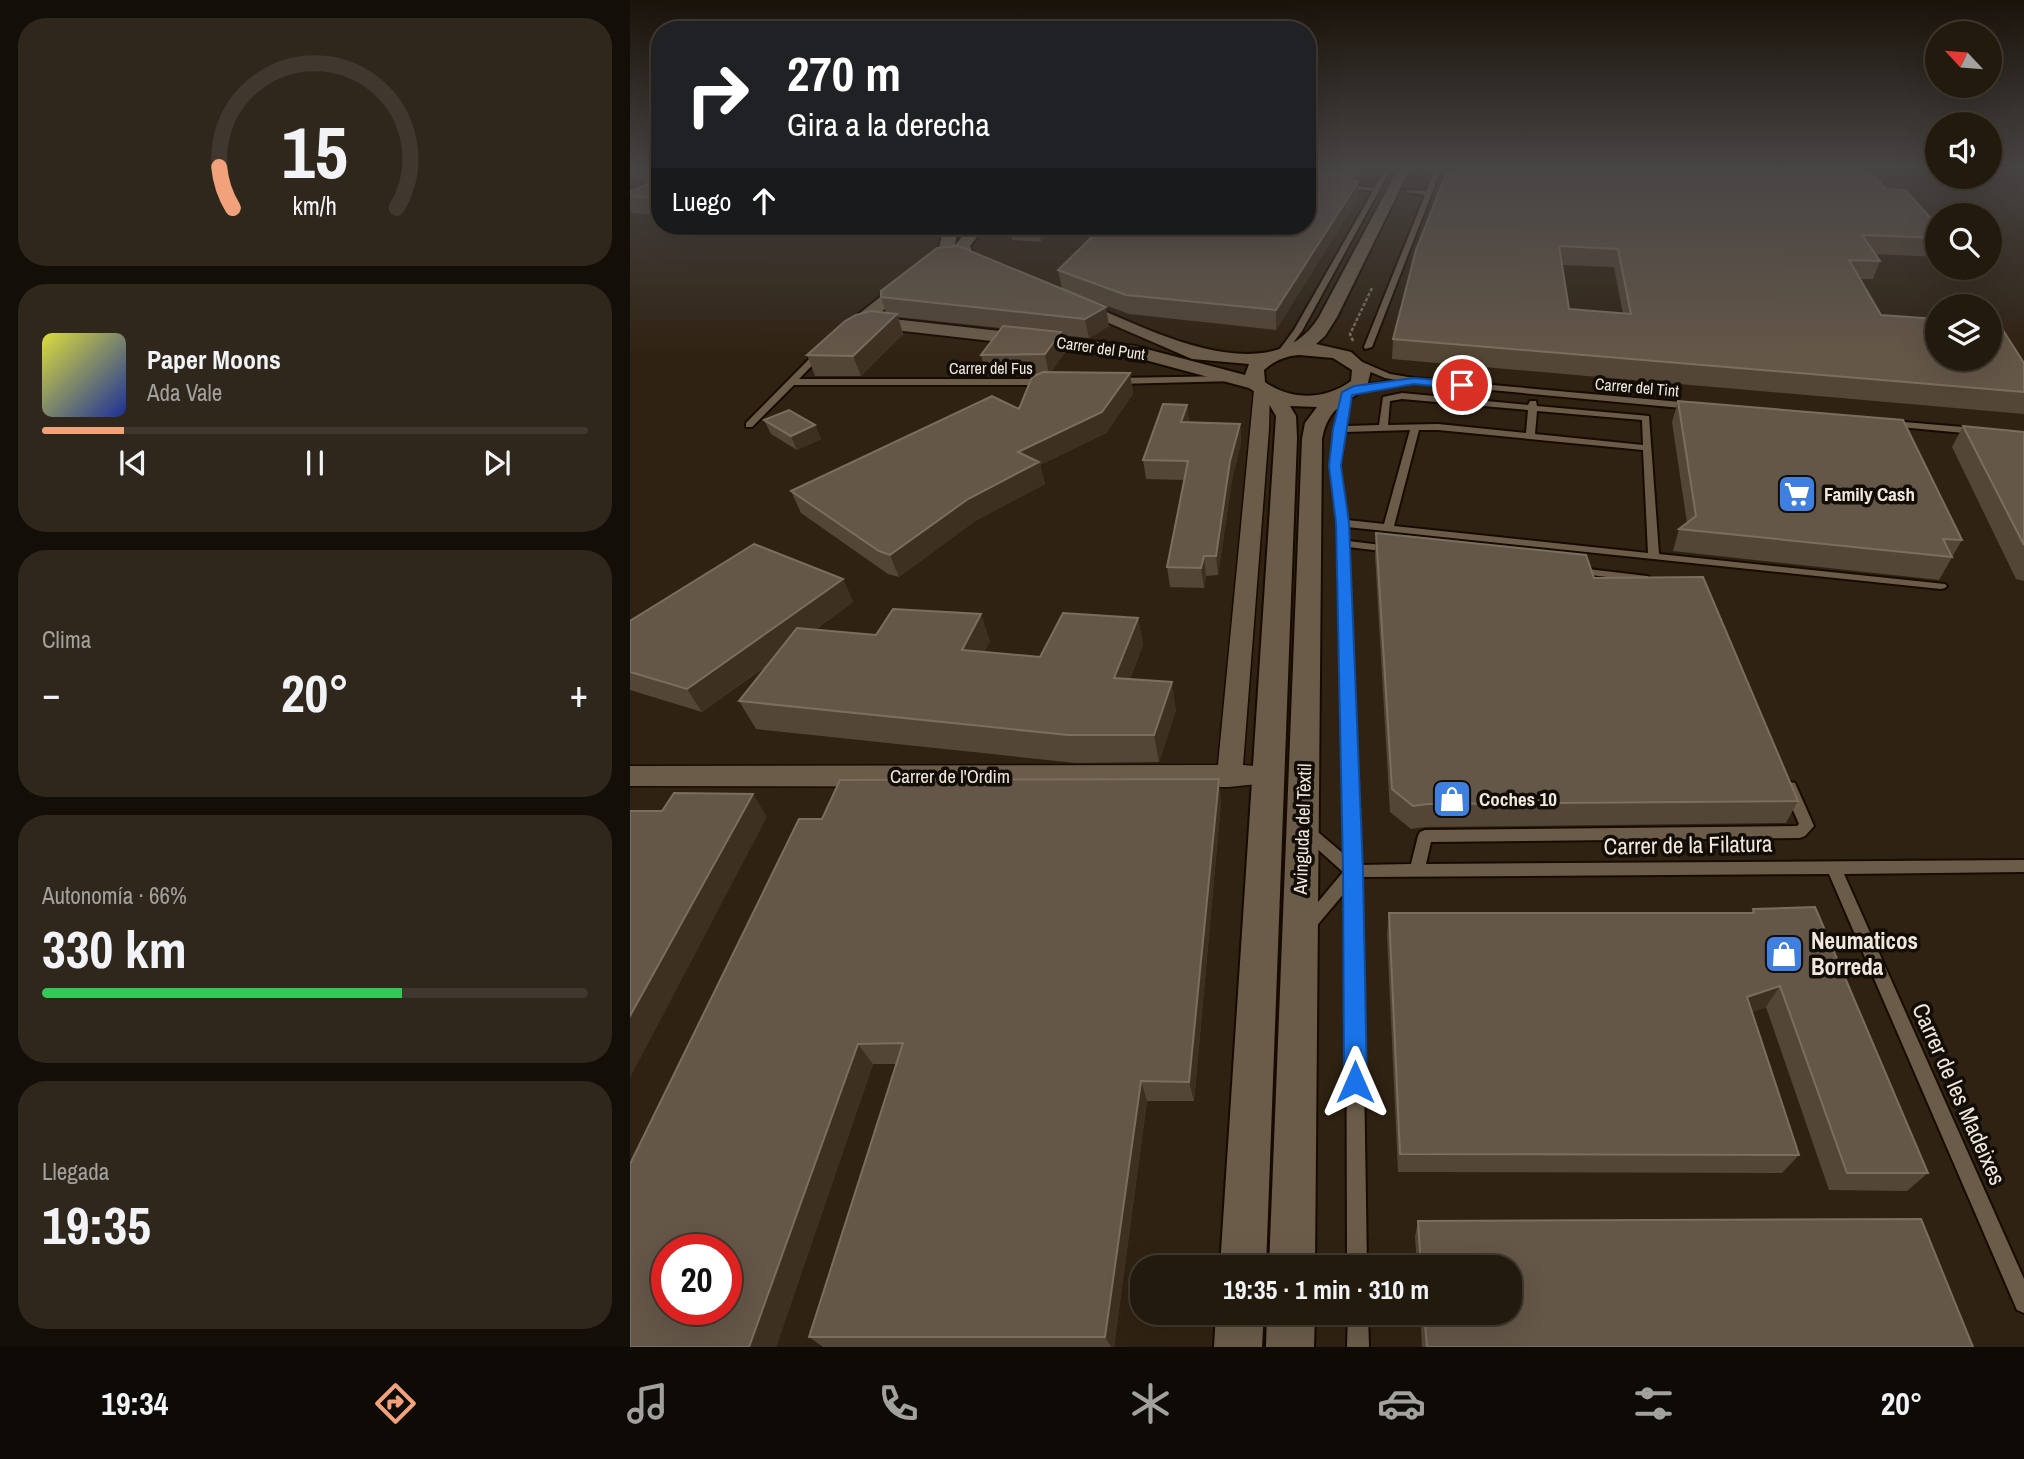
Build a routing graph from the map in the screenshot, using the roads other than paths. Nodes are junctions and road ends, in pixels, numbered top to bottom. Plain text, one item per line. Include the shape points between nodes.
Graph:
1 (1355, 230) edge
2 (1373, 230) edge
3 (1389, 230) edge
4 (1410, 230) edge
5 (950, 235) edge
6 (971, 235) edge
7 (934, 261) junction
8 (1053, 296) edge
9 (1345, 320) dead end
10 (826, 347) edge
11 (1353, 351) junction
12 (1283, 353) junction
13 (1233, 379) junction
14 (1108, 381) edge
15 (1414, 381) junction
16 (791, 382) junction
17 (1053, 382) edge
18 (1264, 390) junction
19 (1535, 392) junction
20 (1343, 403) junction
21 (1698, 406) edge
22 (1533, 408) junction
23 (1874, 422) edge
24 (749, 425) dead end
25 (1383, 428) junction
26 (1415, 428) junction
27 (1983, 432) edge
28 (1530, 436) junction
29 (1647, 448) junction
30 (1342, 523) junction
31 (1388, 528) junction
32 (1342, 543) junction
33 (1410, 551) edge
34 (1654, 557) junction
35 (1559, 569) edge
36 (1667, 581) edge
37 (1941, 586) dead end
38 (630, 775) edge
39 (1269, 775) junction
40 (1786, 776) edge
41 (1229, 777) junction
42 (1303, 827) junction
43 (1833, 866) junction
44 (2024, 866) edge
45 (1353, 871) junction
46 (1418, 871) junction
47 (1299, 938) junction
48 (1244, 1255) edge
49 (1292, 1255) edge
50 (1357, 1255) edge
51 (2024, 1303) edge
52 (1239, 1325) edge
53 (1291, 1325) edge
54 (1358, 1325) edge
55 (1238, 1347) edge
56 (1290, 1347) edge
57 (1358, 1347) edge

1 - 12 lane
2 - 12 street via 1319,332
3 - 9 street
4 - 11 lane
5 - 7 street via 948,248
6 - 7 street via 962,246 973,261 951,257
7 - 13 street, Carrer del Punt via 853,326 1136,352
8 - 12 street via 1199,355 1227,359
10 - 16 lane
11 - 12 street
11 - 15 lane via 1388,376
11 - 20 street via 1363,376
12 - 18 street via 1254,369
13 - 14 lane
13 - 18 street, Carrer del Punt
15 - 19 lane, Carrer del Tint
15 - 20 lane
16 - 17 lane, Carrer del Fus
16 - 24 lane
18 - 20 street, Carrer del Punt via 1303,401
18 - 39 street, Avinguda del Tèxtil via 1286,416 1287,438
18 - 41 street
19 - 21 lane, Carrer del Tint
19 - 22 lane
20 - 25 lane
20 - 30 lane via 1335,466
20 - 42 street, Avinguda del Tèxtil via 1315,423 1312,439
22 - 25 lane via 1402,396 1385,399
22 - 28 lane
22 - 29 lane via 1646,418
23 - 27 lane
25 - 26 lane
26 - 28 lane
26 - 31 lane
28 - 29 lane
29 - 34 lane
30 - 31 lane
30 - 32 lane
31 - 34 lane
32 - 33 lane
32 - 45 lane
34 - 37 lane
35 - 36 lane
38 - 41 street, Carrer de l'Ordim
39 - 41 street, Carrer de l'Ordim
39 - 48 street, Avinguda del Tèxtil
40 - 46 lane via 1807,826 1800,832 1425,836
42 - 45 lane
42 - 47 street, Avinguda del Tèxtil
43 - 44 lane, Carrer de la Filatura
43 - 46 lane, Carrer de la Filatura
43 - 51 lane, Carrer de les Madeixes
45 - 46 lane, Carrer de la Filatura
45 - 47 lane
45 - 50 lane
47 - 49 street, Avinguda del Tèxtil
52 - 55 street
53 - 56 street
54 - 57 lane

